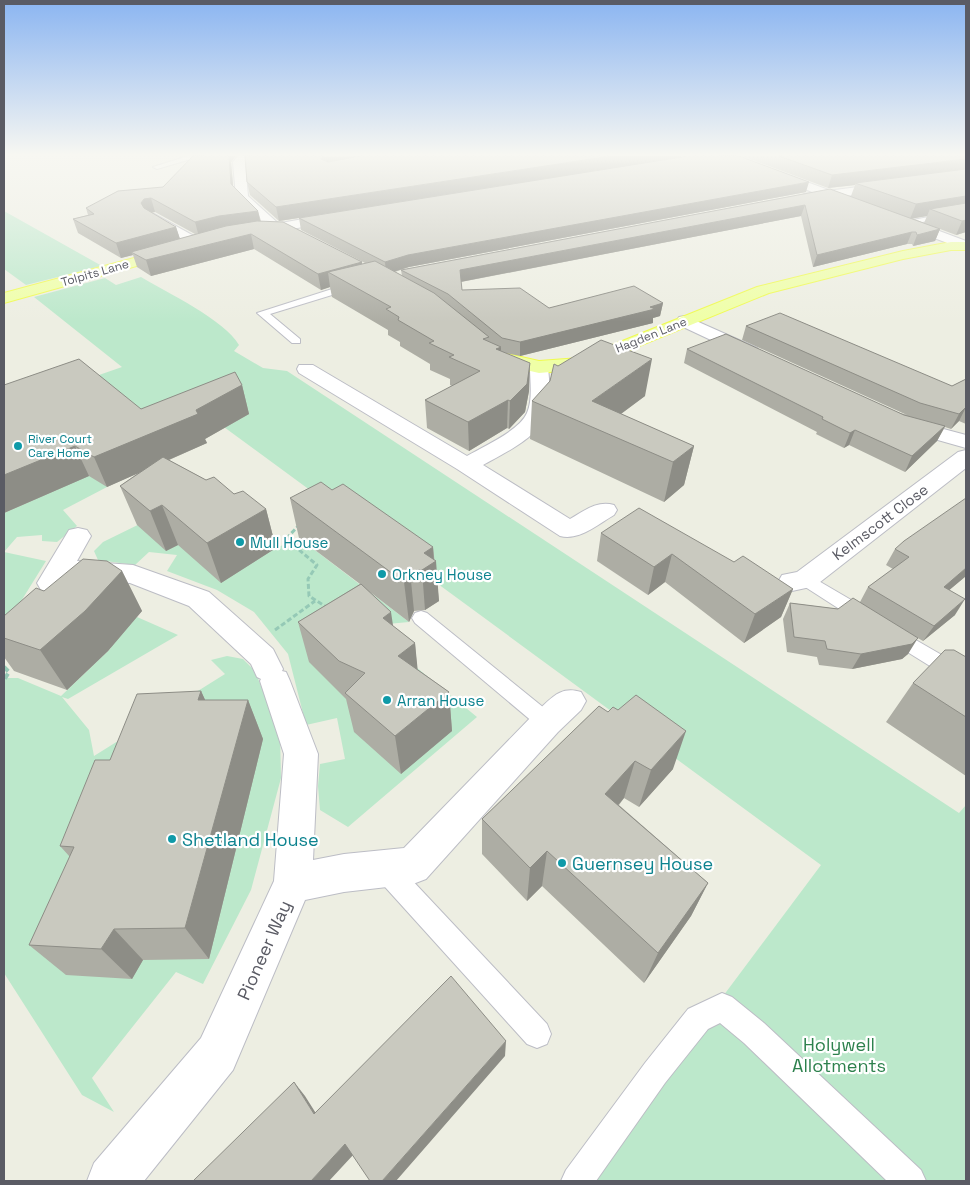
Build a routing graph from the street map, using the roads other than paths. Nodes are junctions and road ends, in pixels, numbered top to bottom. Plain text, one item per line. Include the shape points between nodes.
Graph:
1 (257, 211) edge
2 (966, 212) edge
3 (353, 215) edge
4 (888, 216) edge
5 (154, 218) edge
6 (906, 222) junction
7 (275, 228) junction
8 (259, 230) edge
9 (298, 236) edge
10 (216, 240) edge
11 (198, 244) junction
12 (966, 246) edge
13 (364, 282) edge
14 (4, 298) edge
15 (685, 321) junction
16 (296, 341) dead end
17 (480, 345) edge
18 (764, 358) edge
19 (539, 367) junction
20 (306, 369) dead end
21 (888, 416) edge
22 (966, 442) edge
23 (966, 457) edge
24 (465, 464) junction
25 (605, 510) dead end
26 (78, 536) dead end
27 (61, 569) junction
28 (799, 580) joint
29 (39, 602) edge
30 (421, 618) dead end
31 (966, 679) edge
32 (558, 712) joint
33 (385, 869) junction
34 (294, 882) junction
35 (537, 1034) dead end
36 (112, 1181) edge
37 (577, 1181) edge
38 (910, 1181) edge

1 - 7 street
2 - 6 lane
3 - 7 street
4 - 6 street
5 - 11 street
6 - 12 street
7 - 8 main road
7 - 9 main road
10 - 11 main road, Tolpits Lane
11 - 14 main road, Tolpits Lane
12 - 15 main road, Hagden Lane via 904,256 763,290
13 - 16 lane via 262,313
15 - 18 street
15 - 19 main road, Hagden Lane via 582,363
17 - 19 main road, Hagden Lane via 495,358
19 - 24 street via 537,414 527,428
20 - 24 street
21 - 22 street
23 - 28 street, Kelmscott Close
24 - 25 street via 568,530
26 - 27 street
27 - 29 street
27 - 34 street, Pioneer Way via 133,574 199,599 262,656 301,754
28 - 31 lane
30 - 32 lane
32 - 33 street via 413,866
33 - 34 street
33 - 35 lane
34 - 36 street, Pioneer Way via 217,1054
37 - 38 lane via 698,1019 722,1007 754,1033

